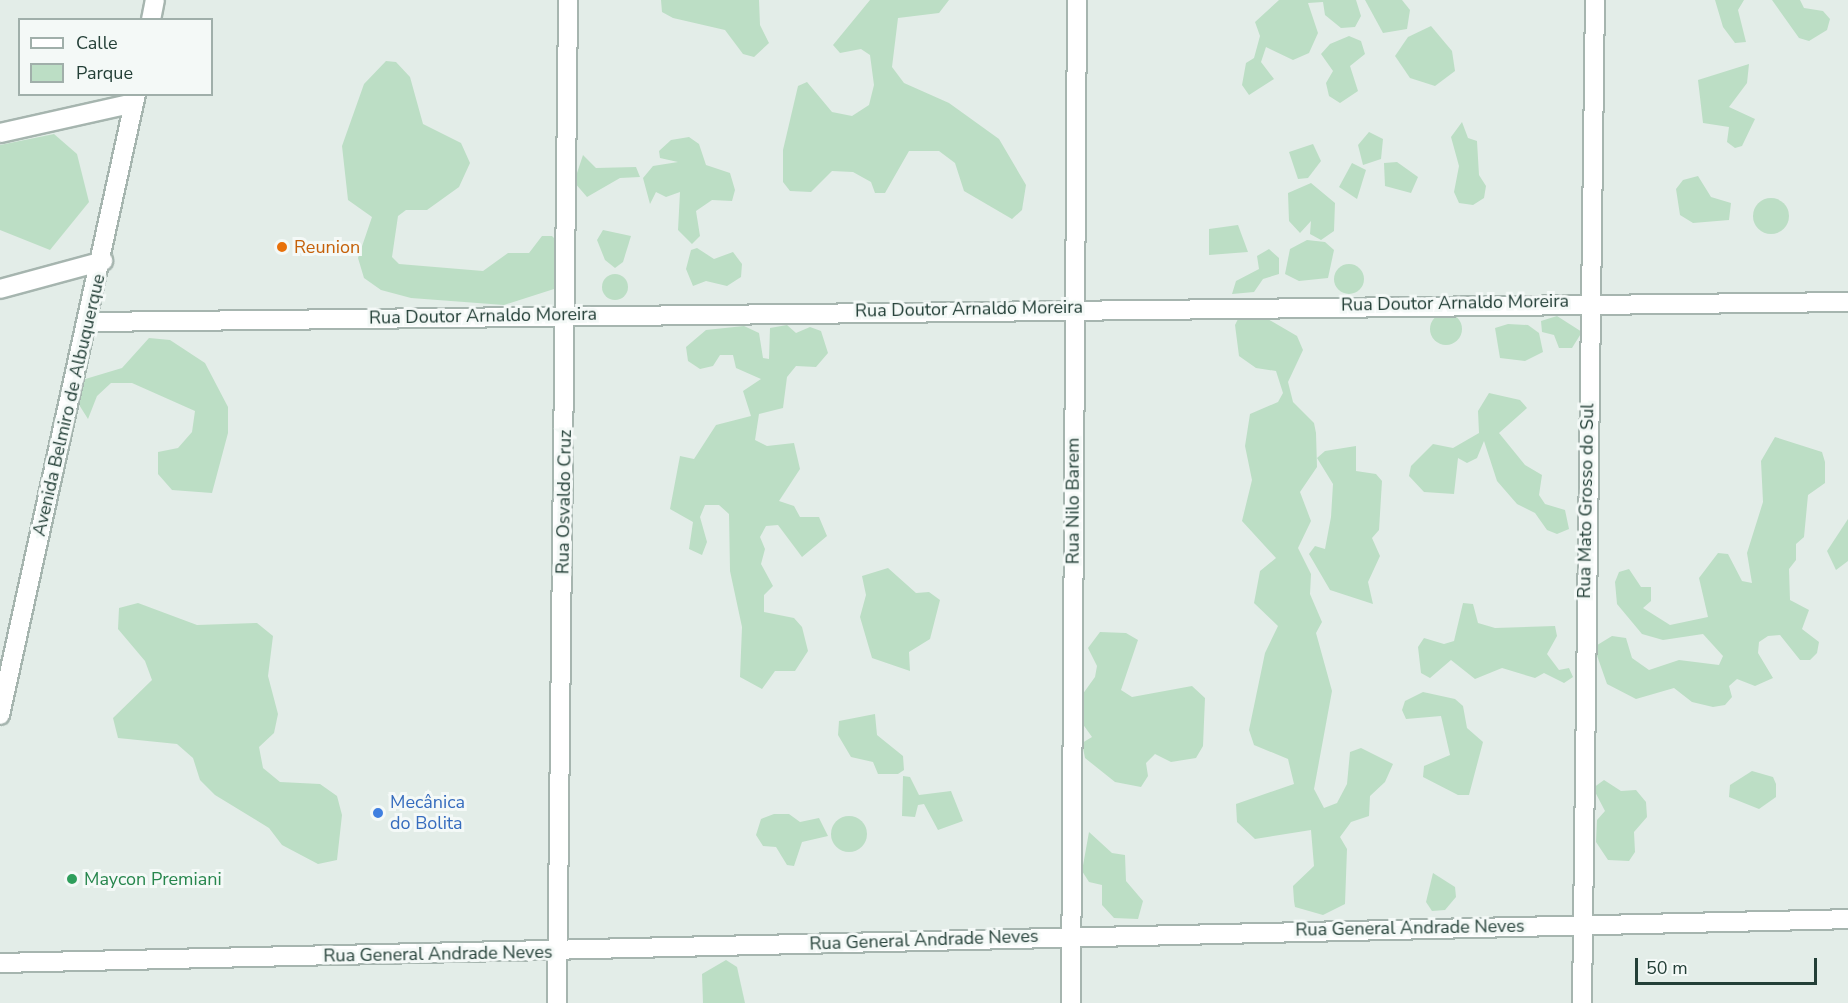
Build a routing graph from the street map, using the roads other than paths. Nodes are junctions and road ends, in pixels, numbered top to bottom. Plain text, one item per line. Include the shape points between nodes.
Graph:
1 (155, 0) edge
2 (568, 0) edge
3 (1077, 0) edge
4 (1595, 0) edge
5 (151, 18) edge
6 (135, 99) edge
7 (0, 132) edge
8 (103, 261) junction
9 (0, 289) edge
10 (1589, 301) junction
11 (1848, 302) edge
12 (1074, 308) junction
13 (567, 315) junction
14 (89, 321) junction
15 (0, 715) edge
16 (1848, 919) edge
17 (1581, 924) junction
18 (1071, 935) junction
19 (556, 952) junction
20 (0, 963) edge
21 (557, 1003) edge
22 (1071, 1003) edge
23 (1582, 1003) edge

1 - 5 street
2 - 13 street, Rua Osvaldo Cruz
3 - 12 street, Rua Nilo Barem
4 - 10 street, Rua Mato Grosso do Sul
6 - 7 street
6 - 8 street, Avenida Belmiro de Albuquerque
8 - 9 street
8 - 14 street, Avenida Belmiro de Albuquerque
10 - 11 street, Rua Doutor Arnaldo Moreira
10 - 12 street, Rua Doutor Arnaldo Moreira
10 - 17 street, Rua Mato Grosso do Sul
12 - 13 street, Rua Doutor Arnaldo Moreira
12 - 18 street, Rua Nilo Barem
13 - 14 street, Rua Doutor Arnaldo Moreira
13 - 19 street, Rua Osvaldo Cruz
14 - 15 street, Avenida Belmiro de Albuquerque
16 - 17 street, Rua General Andrade Neves
17 - 18 street, Rua General Andrade Neves
17 - 23 street, Rua Mato Grosso do Sul
18 - 19 street, Rua General Andrade Neves
18 - 22 street, Rua Nilo Barem
19 - 20 street, Rua General Andrade Neves
19 - 21 street, Rua Osvaldo Cruz

